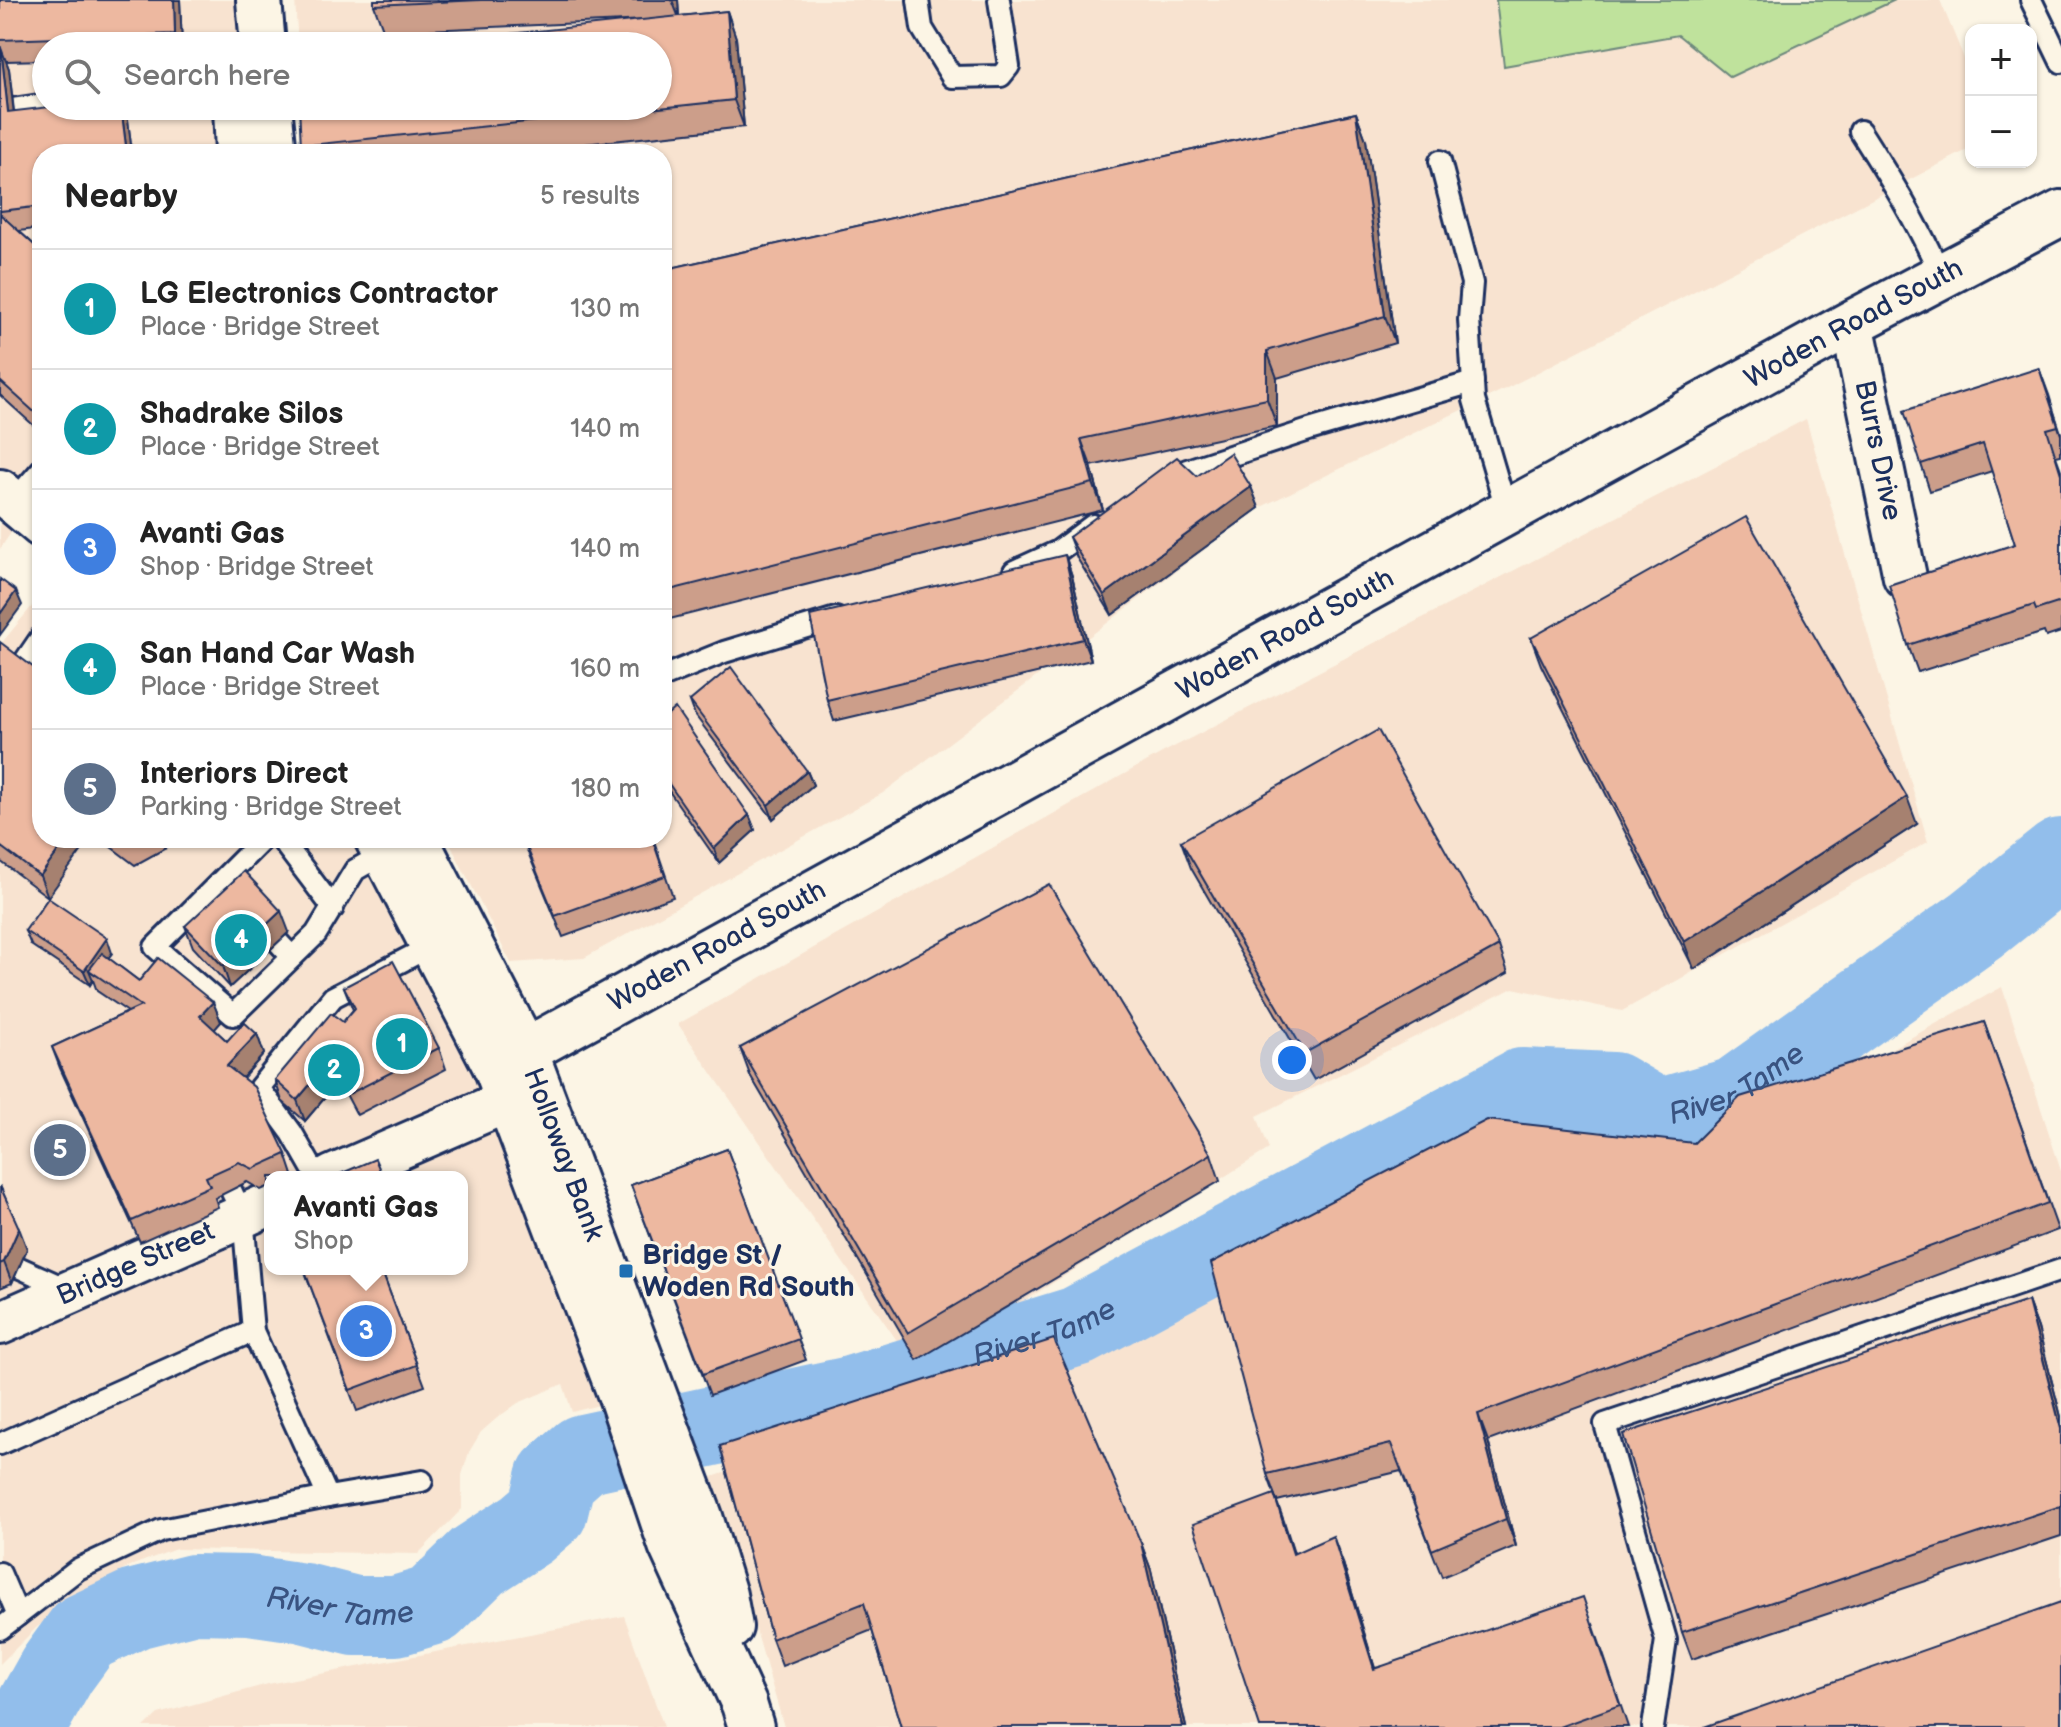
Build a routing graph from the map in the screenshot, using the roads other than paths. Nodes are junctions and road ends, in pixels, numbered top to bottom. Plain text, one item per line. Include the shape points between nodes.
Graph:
1 (230, 0) edge
2 (259, 0) edge
3 (918, 0) edge
4 (999, 0) edge
5 (2031, 0) edge
6 (231, 32) edge
7 (262, 32) edge
8 (2061, 62) edge
9 (32, 106) edge
10 (13, 109) edge
11 (237, 120) edge
12 (270, 120) edge
13 (1860, 131) dead end
14 (238, 144) edge
15 (273, 144) edge
16 (1440, 161) dead end
17 (2061, 213) edge
18 (1941, 276) junction
19 (1852, 323) junction
20 (1473, 382) junction
21 (32, 484) edge
22 (1146, 490) edge
23 (18, 506) edge
24 (1507, 512) junction
25 (1107, 515) edge
26 (994, 576) edge
27 (1905, 577) edge
28 (860, 612) edge
29 (32, 651) edge
30 (18, 671) edge
31 (672, 673) edge
32 (256, 848) edge
33 (288, 848) edge
34 (385, 848) edge
35 (394, 848) edge
36 (395, 848) edge
37 (333, 908) junction
38 (433, 945) junction
39 (242, 976) edge
40 (257, 991) junction
41 (510, 1069) junction
42 (314, 1171) edge
43 (342, 1171) edge
44 (248, 1203) edge
45 (18, 1267) edge
46 (2061, 1270) edge
47 (72, 1292) junction
48 (0, 1323) edge
49 (253, 1331) junction
50 (0, 1444) edge
51 (422, 1481) dead end
52 (328, 1497) junction
53 (0, 1573) edge
54 (18, 1615) junction
55 (0, 1629) edge
56 (748, 1716) edge
57 (1653, 1727) edge

1 - 6 street
2 - 7 street
3 - 4 lane via 922,28 952,77 1001,76 1009,66
5 - 8 lane
9 - 10 lane
11 - 14 street
12 - 15 street
13 - 18 lane
16 - 20 lane via 1472,283
17 - 18 street, Woden Road South
18 - 19 street, Woden Road South
19 - 24 street, Woden Road South
19 - 27 street, Burrs Drive
20 - 22 lane via 1309,430
20 - 24 lane
21 - 23 lane
24 - 41 street, Woden Road South
25 - 26 lane via 1058,551 1024,569
28 - 31 lane
29 - 30 lane
32 - 40 lane via 226,886 155,947 233,1015
33 - 37 lane
34 - 37 lane via 355,870
35 - 38 street
36 - 41 street
37 - 40 lane via 316,934 285,950
38 - 41 street
38 - 42 lane via 333,997 302,1047 259,1088
39 - 40 lane
41 - 43 street
41 - 56 street, Holloway Bank via 686,1531 724,1595
44 - 47 street, Bridge Street
44 - 49 lane
45 - 47 lane
46 - 57 lane via 1605,1424 1666,1640
47 - 48 street, Bridge Street
49 - 50 lane
49 - 52 lane
51 - 52 lane
52 - 54 lane via 161,1530 78,1569
53 - 54 lane
54 - 55 lane

